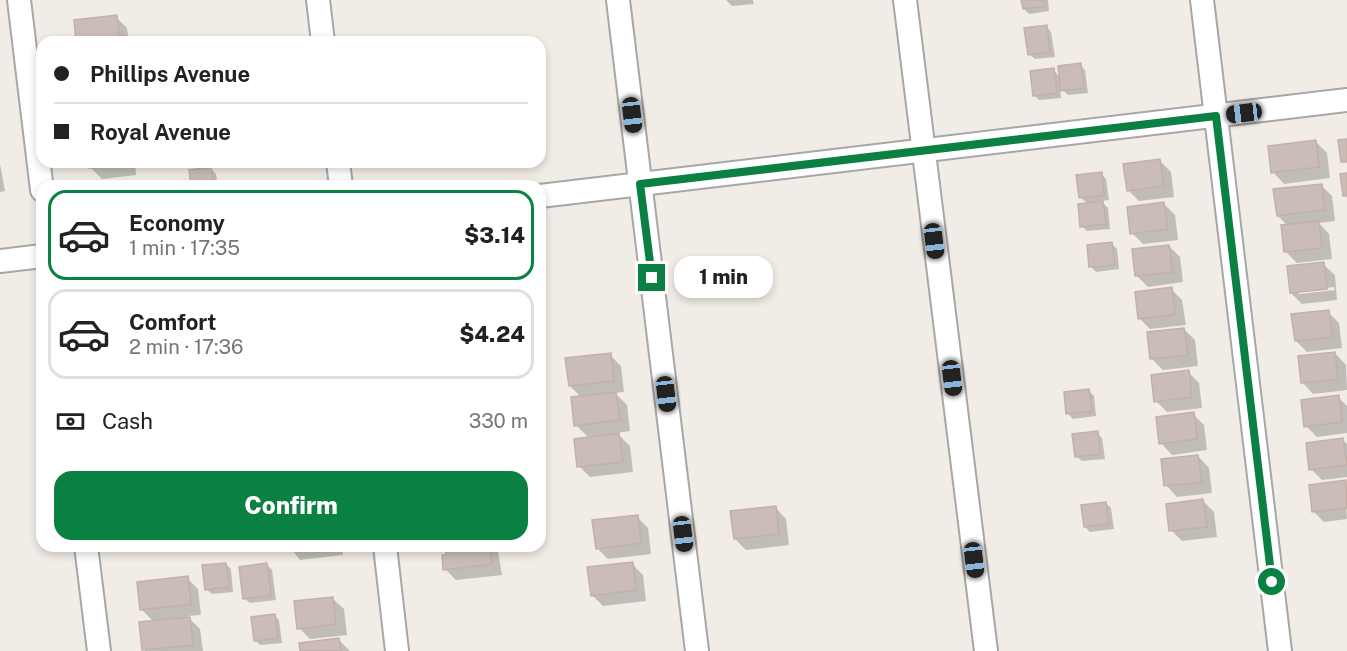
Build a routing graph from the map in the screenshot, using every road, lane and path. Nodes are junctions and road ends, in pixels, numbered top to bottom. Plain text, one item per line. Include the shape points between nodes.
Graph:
1 (18, 0) edge
2 (318, 0) edge
3 (618, 0) edge
4 (905, 0) edge
5 (1202, 0) edge
6 (322, 36) edge
7 (1347, 100) edge
8 (1216, 116) junction
9 (36, 142) edge
10 (923, 150) junction
11 (640, 184) junction
12 (546, 195) edge
13 (36, 257) edge
14 (0, 261) edge
15 (87, 552) edge
16 (386, 552) edge
17 (99, 651) edge
18 (398, 651) edge
19 (697, 651) edge
20 (986, 651) edge
21 (1280, 651) edge

1 - 9 street
2 - 6 street
3 - 11 street
4 - 10 street
5 - 8 street
7 - 8 street
8 - 10 street
8 - 21 street
10 - 11 street
10 - 20 street
11 - 12 street
11 - 19 street
13 - 14 street
15 - 17 street
16 - 18 street

